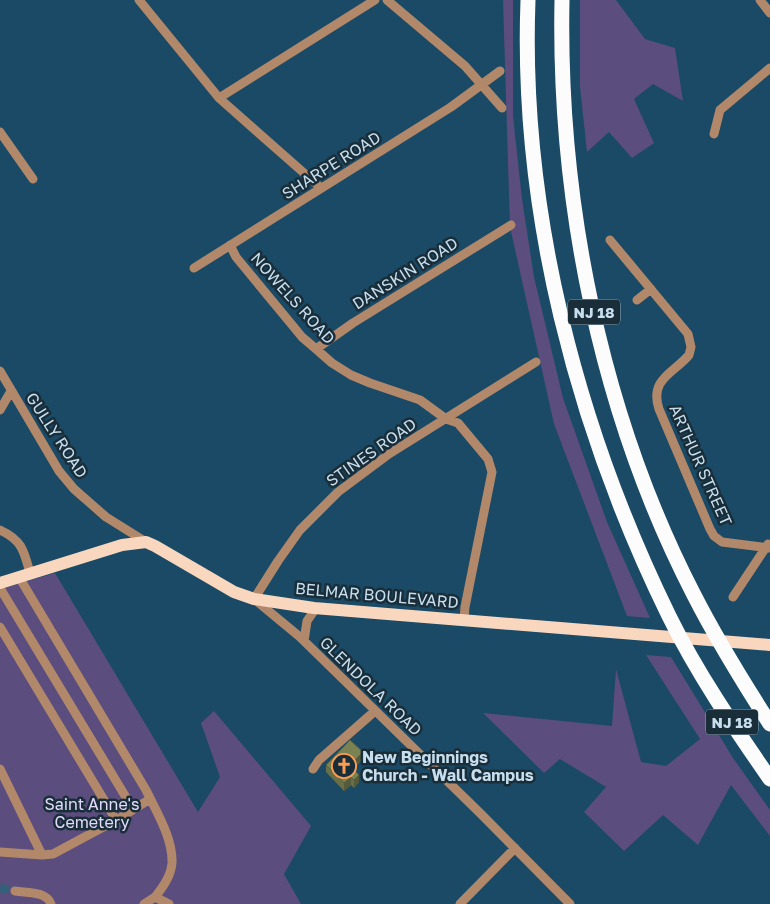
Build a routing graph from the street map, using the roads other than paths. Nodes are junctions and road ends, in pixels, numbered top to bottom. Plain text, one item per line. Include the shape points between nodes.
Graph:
1 (139, 0) edge
2 (375, 0) edge
3 (387, 0) edge
4 (528, 0) edge
5 (562, 0) edge
6 (760, 0) edge
7 (770, 13) edge
8 (770, 68) edge
9 (500, 71) dead end
10 (482, 85) junction
11 (219, 98) junction
12 (502, 108) dead end
13 (0, 132) edge
14 (714, 134) dead end
15 (33, 179) dead end
16 (321, 188) junction
17 (511, 225) dead end
18 (610, 240) dead end
19 (230, 245) junction
20 (194, 268) dead end
21 (651, 289) junction
22 (637, 300) dead end
23 (316, 349) junction
24 (536, 362) dead end
25 (0, 371) edge
26 (11, 391) junction
27 (0, 410) edge
28 (446, 418) junction
29 (0, 530) edge
30 (146, 542) junction
31 (768, 546) edge
32 (25, 575) junction
33 (0, 583) edge
34 (0, 588) edge
35 (734, 597) dead end
36 (254, 599) junction
37 (316, 608) junction
38 (464, 619) junction
39 (0, 627) edge
40 (304, 641) junction
41 (770, 645) edge
42 (375, 710) junction
43 (770, 724) edge
44 (0, 769) edge
45 (313, 769) dead end
46 (770, 779) edge
47 (150, 799) junction
48 (133, 809) junction
49 (116, 820) junction
50 (514, 848) junction
51 (0, 852) edge
52 (42, 855) junction
53 (15, 891) tunnel mouth
54 (155, 897) junction
55 (51, 904) edge
56 (144, 904) edge
57 (168, 904) edge
58 (460, 904) edge
59 (570, 904) edge

1 - 11 street
2 - 11 street
3 - 10 street via 465,66
4 - 46 highway, NJ 18 via 529,90 540,205 566,339 593,432 632,537 670,618 700,672
5 - 43 highway, NJ 18 via 563,79 571,187 587,284 614,394 637,465 681,569 733,668
6 - 7 street
8 - 14 street via 720,110
9 - 10 street, SHARPE ROAD
10 - 12 street
10 - 16 street, SHARPE ROAD
11 - 16 street
13 - 15 street
16 - 19 street, SHARPE ROAD
17 - 23 street, DANSKIN ROAD
18 - 21 street, ARTHUR STREET
19 - 20 street, SHARPE ROAD
19 - 23 street, NOWELS ROAD via 236,257
21 - 22 street
21 - 31 street, ARTHUR STREET via 691,341 689,355 662,380 657,397 710,529 722,542
23 - 28 street, NOWELS ROAD via 351,375 420,400
24 - 28 street, STINES ROAD
25 - 26 street, GULLY ROAD
26 - 27 street
26 - 30 street, GULLY ROAD via 74,490 106,517
28 - 36 street, STINES ROAD via 332,496 300,530
28 - 38 street, NOWELS ROAD via 458,423 492,468
29 - 32 street via 13,536 24,550
30 - 32 main road via 122,545
30 - 36 main road, BELMAR BOULEVARD via 234,592
31 - 35 street
32 - 33 main road
32 - 47 street
34 - 48 street
36 - 37 main road, BELMAR BOULEVARD
36 - 40 street, GLENDOLA ROAD
37 - 38 main road, BELMAR BOULEVARD
37 - 40 street via 307,621
38 - 41 main road, BELMAR BOULEVARD
39 - 49 street
40 - 42 street, GLENDOLA ROAD
42 - 45 street
42 - 50 street, GLENDOLA ROAD
44 - 52 street
47 - 48 street
47 - 54 street via 169,844 172,862 168,877
48 - 49 street
49 - 52 street via 63,850
50 - 58 street
50 - 59 street, GLENDOLA ROAD
51 - 52 street
53 - 55 street via 44,895
54 - 56 street
54 - 57 street

